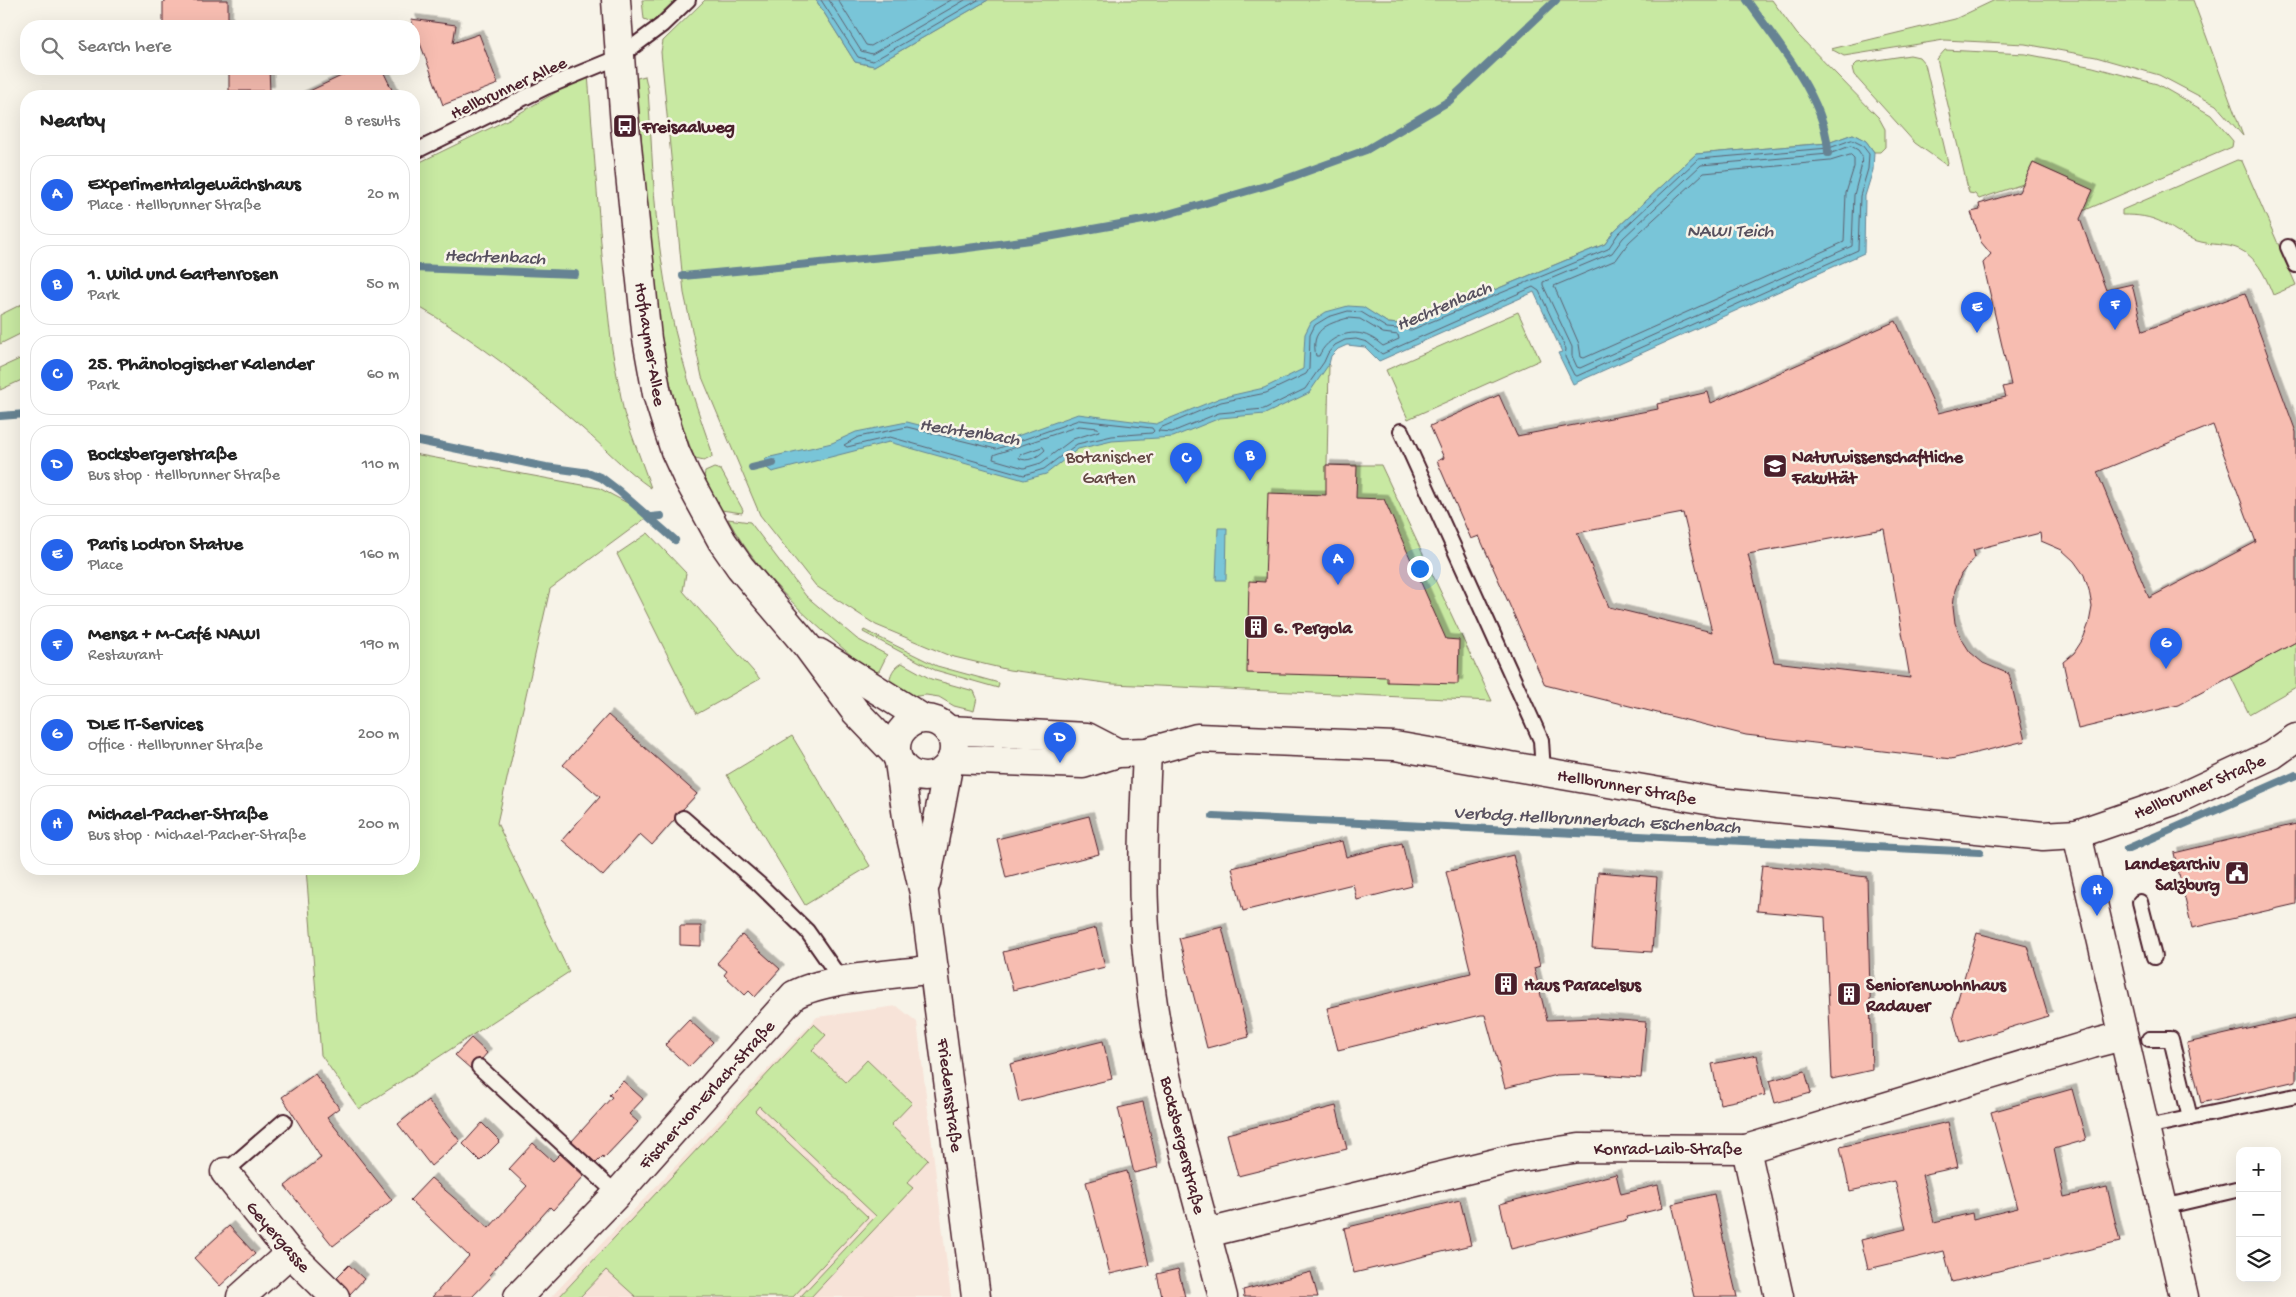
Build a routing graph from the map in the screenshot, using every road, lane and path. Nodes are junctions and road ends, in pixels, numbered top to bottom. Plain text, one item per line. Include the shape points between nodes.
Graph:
1 (616, 0) edge
2 (688, 0) edge
3 (619, 57) junction
4 (420, 149) edge
5 (2288, 247) dead end
6 (2296, 265) edge
7 (1401, 431) dead end
8 (807, 646) junction
9 (922, 718) junction
10 (948, 730) junction
11 (2296, 738) edge
12 (1147, 752) junction
13 (1118, 753) junction
14 (897, 758) junction
15 (950, 763) junction
16 (1543, 772) junction
17 (683, 818) dead end
18 (2077, 834) junction
19 (924, 893) junction
20 (2140, 902) dead end
21 (2154, 957) dead end
22 (934, 969) junction
23 (842, 981) junction
24 (2136, 1038) junction
25 (479, 1066) dead end
26 (2296, 1096) edge
27 (2190, 1118) junction
28 (284, 1121) dead end
29 (2146, 1127) junction
30 (1746, 1149) junction
31 (224, 1172) joint
32 (2236, 1190) edge
33 (617, 1194) junction
34 (2163, 1207) junction
35 (1207, 1233) junction
36 (290, 1253) junction
37 (241, 1297) edge
38 (335, 1297) edge
39 (518, 1297) edge
40 (976, 1297) edge
41 (1223, 1297) edge
42 (1779, 1297) edge
43 (2184, 1297) edge

1 - 3 street, Hofhaymer-Allee
2 - 3 lane via 662,25
3 - 4 lane, Hellbrunner Allee via 546,87
3 - 8 street, Hofhaymer-Allee via 647,339 665,423 686,475 722,541 763,596
5 - 6 lane
7 - 16 lane via 1542,740
8 - 9 street, Hofhaymer-Allee
8 - 14 street, Hofhaymer-Allee via 855,710
9 - 10 street via 941,723
9 - 14 street via 912,721 898,734
10 - 13 street, Hellbrunner Straße via 1087,737
10 - 15 street via 953,739
11 - 18 street, Hellbrunner Straße via 2272,755 2173,801
12 - 13 street, Hellbrunner Straße
12 - 16 street, Hellbrunner Straße via 1197,738 1395,746
12 - 35 street, Bocksbergerstraße via 1142,858 1148,965 1165,1074
13 - 15 street, Hellbrunner Straße via 1083,764
14 - 15 street via 904,770 922,777 932,777
14 - 19 street, Friedensstraße
15 - 19 street, Friedensstraße
16 - 18 street, Hellbrunner Straße via 1718,802 2043,836
17 - 23 lane via 807,931
18 - 24 street
19 - 22 street, Friedensstraße
20 - 21 lane
22 - 23 street, Fischer-von-Erlach-Straße
22 - 40 street, Friedensstraße
23 - 33 street, Fischer-von-Erlach-Straße via 805,989 794,995
24 - 27 lane via 2171,1039
24 - 29 street
24 - 30 street, Konrad-Laib-Straße via 2092,1044
25 - 33 lane
26 - 27 lane
27 - 29 lane
28 - 31 lane
29 - 34 street
30 - 35 street, Konrad-Laib-Straße via 1579,1148 1524,1156
30 - 42 street
31 - 36 street, Geyergasse
32 - 34 lane
33 - 39 street, Fischer-von-Erlach-Straße
34 - 43 street
35 - 41 street, Bocksbergerstraße
36 - 37 street
36 - 38 street, Geyergasse

